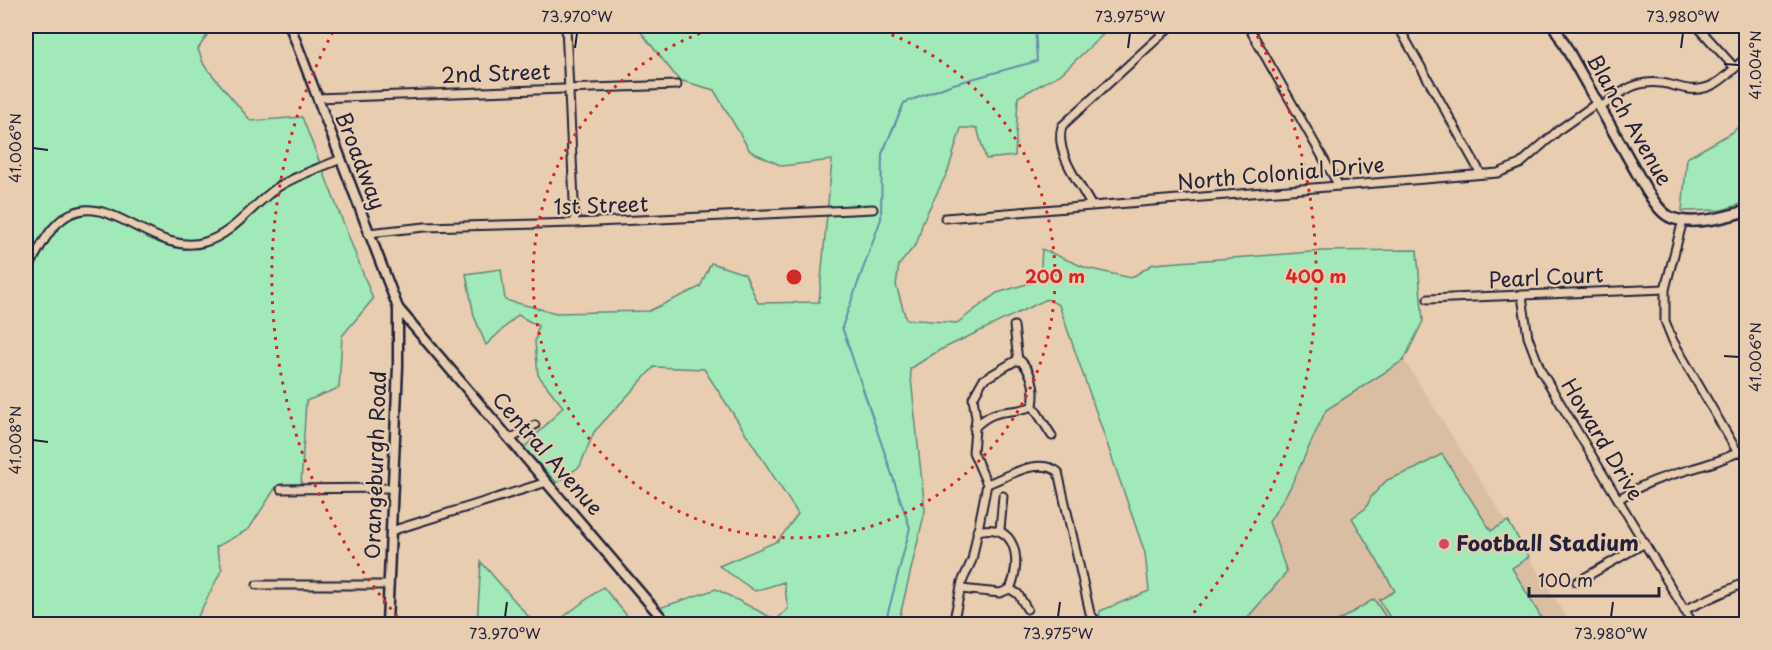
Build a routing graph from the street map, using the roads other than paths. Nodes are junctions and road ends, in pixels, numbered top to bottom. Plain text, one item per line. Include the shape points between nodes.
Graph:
1 (290, 26) edge
2 (566, 26) edge
3 (1171, 26) edge
4 (1248, 26) edge
5 (1398, 26) edge
6 (1554, 26) edge
7 (1697, 26) edge
8 (1746, 57) edge
9 (1736, 68) junction
10 (677, 85) dead end
11 (569, 89) junction
12 (317, 98) junction
13 (1599, 105) junction
14 (340, 159) junction
15 (1481, 174) junction
16 (1339, 186) junction
17 (1091, 205) junction
18 (873, 210) dead end
19 (1746, 211) edge
20 (945, 218) dead end
21 (1683, 220) junction
22 (575, 223) junction
23 (368, 233) junction
24 (26, 274) edge
25 (1665, 289) junction
26 (1522, 296) junction
27 (1428, 299) dead end
28 (398, 308) junction
29 (1014, 326) dead end
30 (1018, 361) junction
31 (1033, 406) junction
32 (535, 424) dead end
33 (974, 428) junction
34 (1052, 436) dead end
35 (510, 439) junction
36 (1746, 448) edge
37 (1738, 453) junction
38 (547, 482) junction
39 (987, 484) junction
40 (393, 488) junction
41 (281, 489) dead end
42 (1003, 496) dead end
43 (1619, 499) junction
44 (1000, 530) junction
45 (391, 531) junction
46 (977, 531) junction
47 (1645, 543) junction
48 (1577, 582) dead end
49 (1746, 582) edge
50 (257, 585) dead end
51 (389, 585) junction
52 (960, 589) junction
53 (1010, 589) junction
54 (1027, 609) dead end
55 (1684, 610) junction
56 (387, 624) edge
57 (667, 624) edge
58 (953, 624) edge
59 (1098, 624) edge
60 (1693, 624) edge

1 - 12 street, Broadway
2 - 11 street
3 - 17 street via 1062,126 1062,149
4 - 16 street
5 - 15 street
6 - 13 main road, Blanch Avenue
7 - 9 street
8 - 9 street, North Colonial Drive
9 - 13 street, North Colonial Drive via 1705,89 1655,82 1635,85
10 - 11 street, 2nd Street
11 - 12 street, 2nd Street
11 - 22 street
12 - 14 street, Broadway
13 - 15 street, North Colonial Drive via 1560,129 1520,164 1498,173
13 - 21 main road, Blanch Avenue via 1656,204 1671,218
14 - 23 street, Broadway
14 - 24 street via 278,187 221,234 193,244 162,240 100,210 80,210 52,229
15 - 16 street, North Colonial Drive
16 - 17 street, North Colonial Drive
17 - 20 street, North Colonial Drive
18 - 22 street, 1st Street
19 - 21 main road
21 - 25 street
22 - 23 street, 1st Street via 425,226
23 - 28 street, Broadway
25 - 26 street, Pearl Court
25 - 37 street via 1665,321 1673,341
26 - 27 street, Pearl Court
26 - 43 street, Howard Drive via 1528,337 1541,371
28 - 35 street, Central Avenue
28 - 40 street, Orangeburgh Road
29 - 30 street
30 - 31 street via 1029,369 1035,395
30 - 33 street via 982,380 975,389
31 - 33 street via 1001,410
31 - 34 street
32 - 35 street
33 - 39 street via 973,452
35 - 38 street, Central Avenue
36 - 37 street
37 - 43 street via 1650,480
38 - 45 street
38 - 57 street, Central Avenue
39 - 46 street
39 - 59 street via 1032,467 1051,466 1058,472 1090,613
40 - 41 street
40 - 45 street, Orangeburgh Road
42 - 44 street
43 - 47 street, Howard Drive
44 - 46 street
44 - 53 street via 1009,537 1013,551 1015,578
45 - 51 street, Orangeburgh Road
46 - 52 street via 972,560
47 - 48 street
47 - 55 street, Howard Drive
49 - 55 street
50 - 51 street
51 - 56 street, Orangeburgh Road
52 - 53 street via 1000,594
52 - 58 street
53 - 54 street
55 - 60 street, Howard Drive

